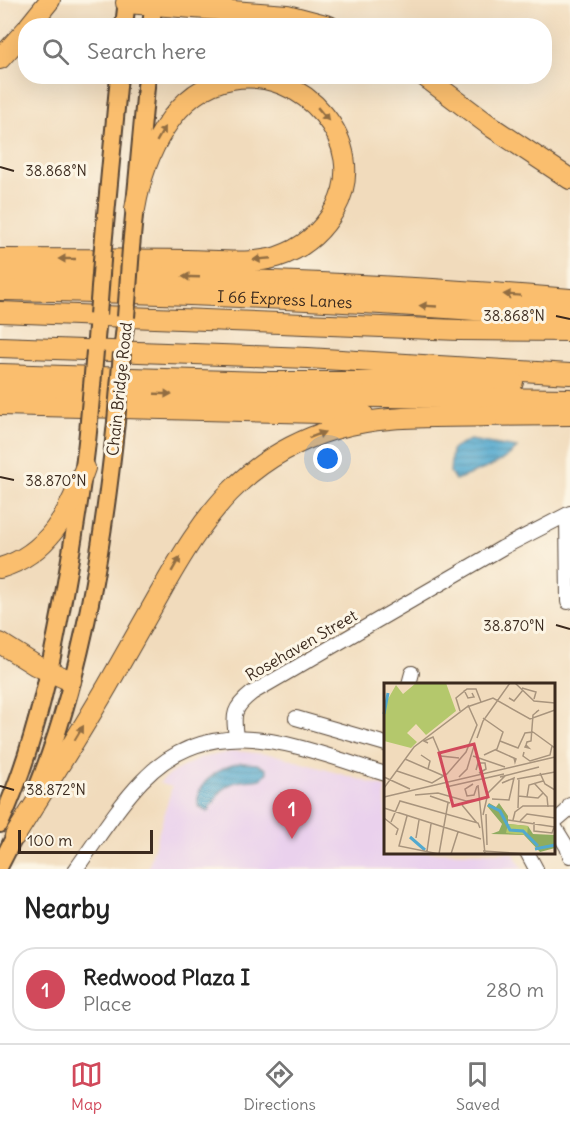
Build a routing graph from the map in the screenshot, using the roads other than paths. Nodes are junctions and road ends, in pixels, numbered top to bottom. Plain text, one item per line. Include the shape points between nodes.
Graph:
1 (50, 0) edge
2 (126, 1) edge
3 (154, 2) edge
4 (35, 18) edge
5 (125, 18) edge
6 (153, 18) edge
7 (298, 18) edge
8 (18, 39) edge
9 (0, 59) edge
10 (118, 84) edge
11 (146, 84) edge
12 (216, 84) edge
13 (278, 84) edge
14 (435, 84) edge
15 (570, 179) edge
16 (135, 208) junction
17 (0, 259) edge
18 (0, 273) edge
19 (0, 290) edge
20 (570, 299) edge
21 (0, 312) edge
22 (91, 315) junction
23 (570, 316) edge
24 (126, 317) junction
25 (570, 331) edge
26 (0, 348) edge
27 (86, 351) junction
28 (122, 353) junction
29 (0, 374) edge
30 (570, 374) edge
31 (570, 382) edge
32 (0, 388) edge
33 (570, 399) edge
34 (0, 405) edge
35 (570, 415) edge
36 (488, 416) junction
37 (85, 468) junction
38 (569, 514) edge
39 (0, 568) edge
40 (568, 602) dead end
41 (0, 643) edge
42 (50, 672) junction
43 (71, 681) junction
44 (296, 718) dead end
45 (236, 737) junction
46 (384, 743) edge
47 (384, 771) edge
48 (570, 805) edge
49 (555, 823) edge
50 (555, 826) edge
51 (8, 830) edge
52 (528, 854) edge
53 (570, 856) edge
54 (0, 865) edge
55 (76, 869) edge
56 (536, 869) edge

1 - 4 highway
2 - 3 highway
2 - 5 main road
3 - 6 main road
3 - 7 highway
8 - 9 highway
10 - 22 main road, Chain Bridge Road, bridge via 104,247
11 - 16 main road, Chain Bridge Road
16 -> 12 highway via 147,163 166,125 187,101
13 -> 17 highway via 312,102 332,125 345,155 345,176 336,207 326,223 297,248 274,258 219,261
14 - 15 highway
16 - 24 main road, Chain Bridge Road, bridge
20 -> 18 highway via 260,280
23 -> 19 highway, I 66 Express Lanes via 309,300
21 - 22 highway
22 - 24 highway
22 - 27 main road, Chain Bridge Road
24 - 25 highway
24 - 28 main road, Chain Bridge Road
26 - 27 highway
27 - 28 highway
27 - 37 main road, Chain Bridge Road, bridge via 89,421
28 - 30 highway via 308,358
28 - 43 main road, Chain Bridge Road, bridge via 101,535
29 - 31 highway via 264,382
32 -> 33 highway via 190,395
34 - 36 highway
35 - 36 highway
51 -> 36 highway via 97,704 186,547 214,508 248,474 283,451 336,428 376,421
37 - 39 highway via 70,506 53,532 24,559
37 - 42 main road, Chain Bridge Road
38 - 40 street
38 - 45 street, Rosehaven Street via 501,548 252,693 237,706
41 - 42 highway
42 - 43 highway
42 - 51 main road, Chain Bridge Road
43 - 51 main road, Chain Bridge Road via 44,771
44 - 46 street
45 - 47 street via 280,743
45 - 55 street via 189,748 151,772
48 - 49 street
50 - 53 street
51 - 54 main road, Chain Bridge Road
52 - 56 street

